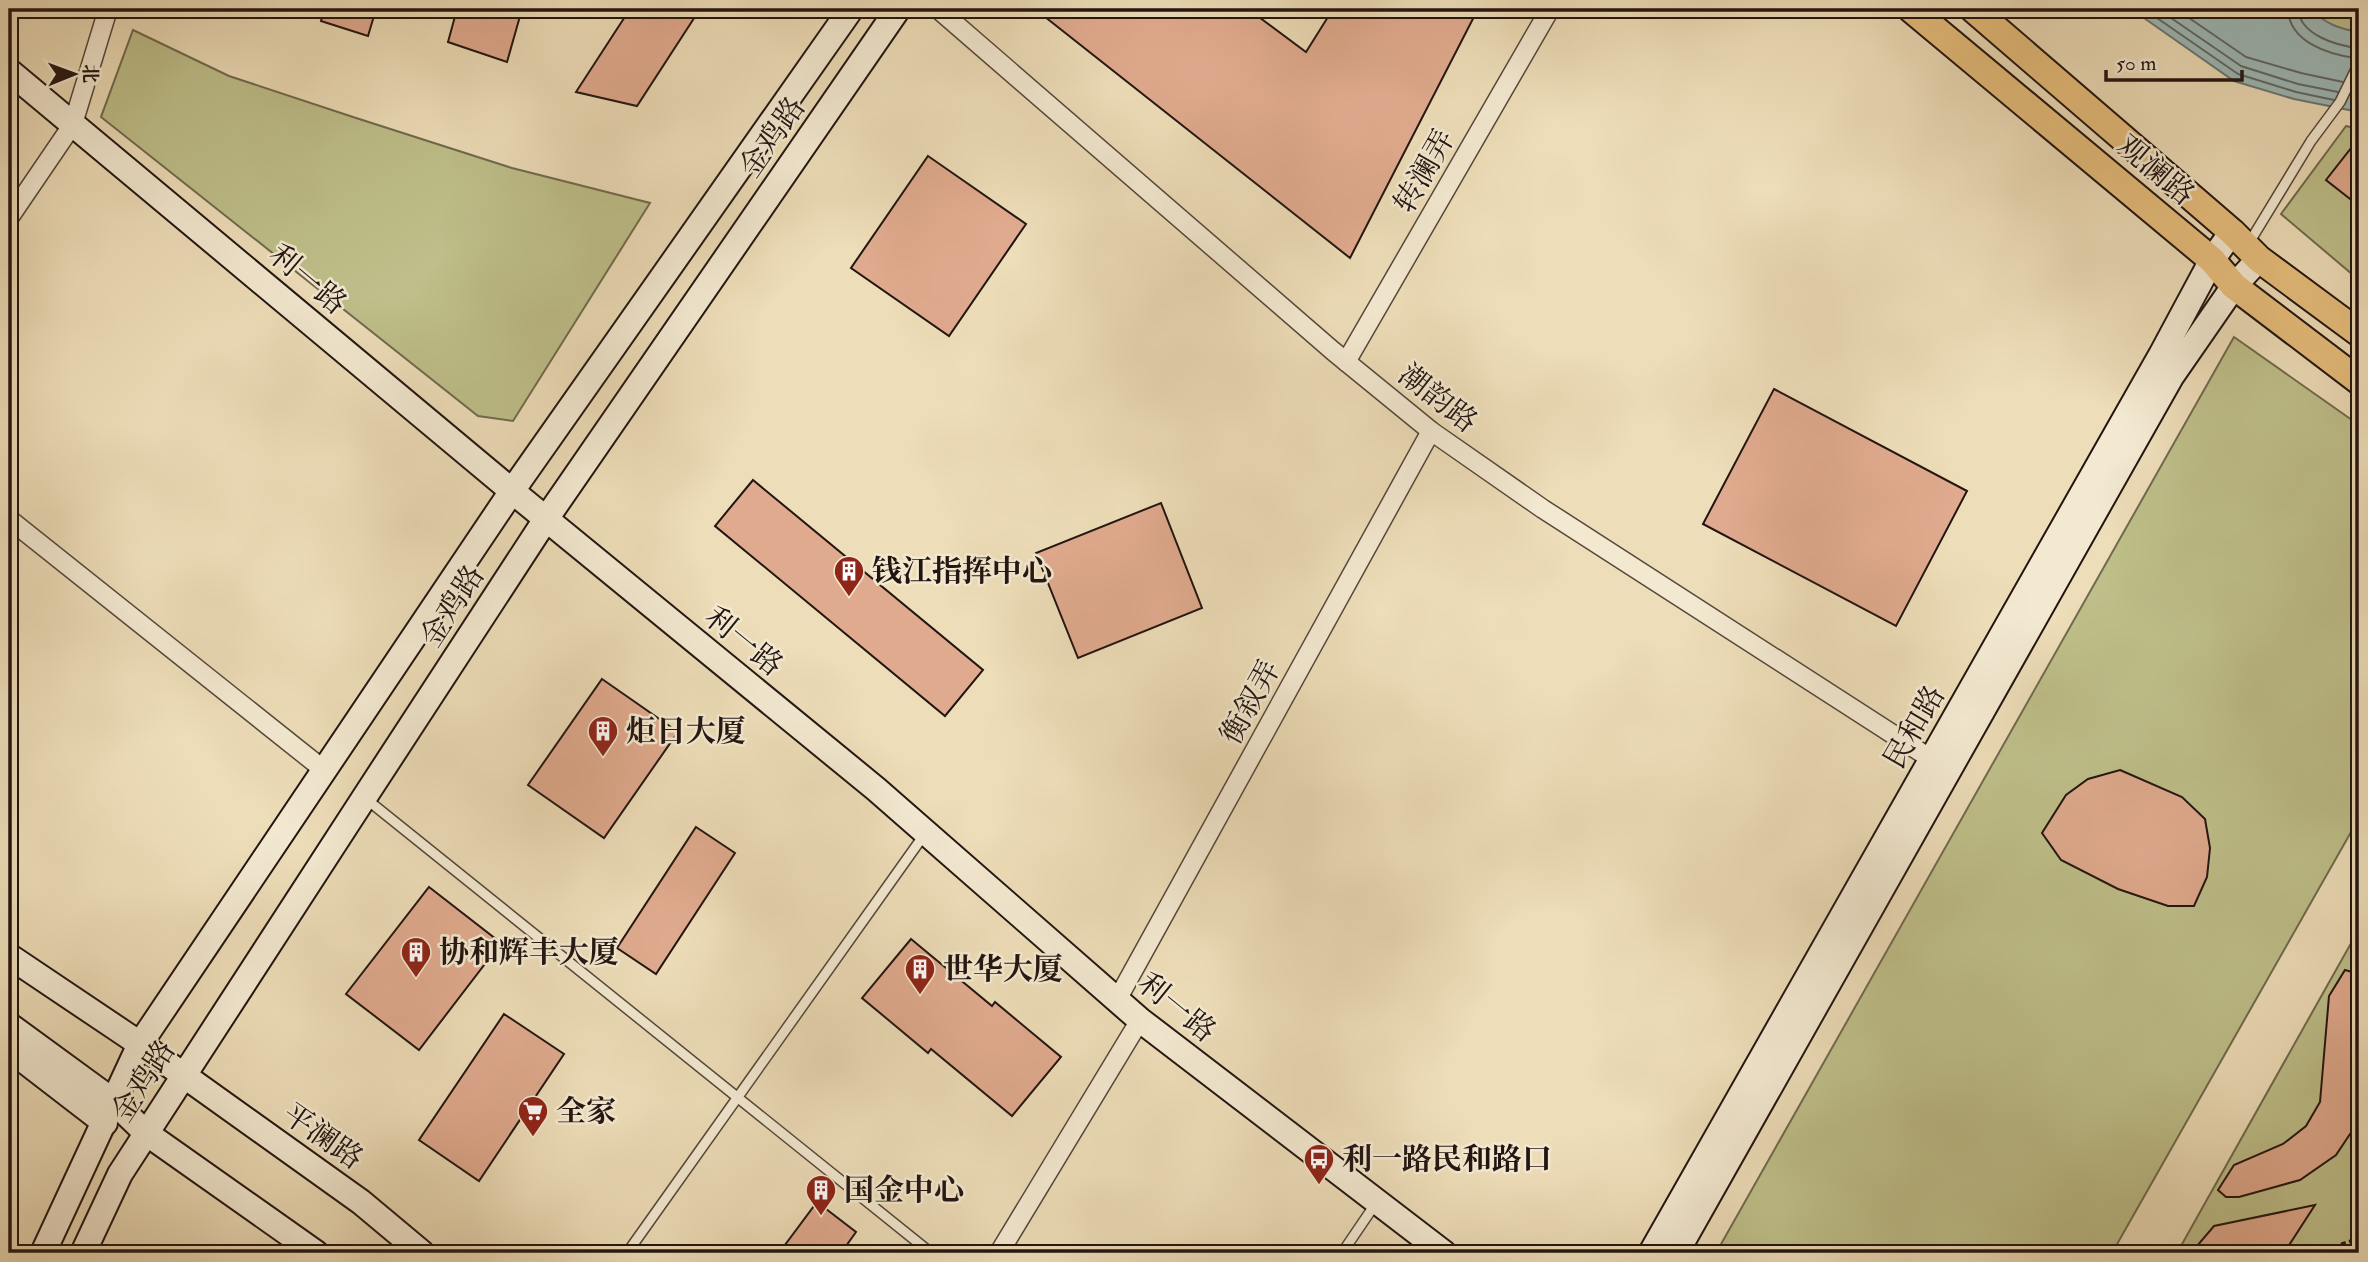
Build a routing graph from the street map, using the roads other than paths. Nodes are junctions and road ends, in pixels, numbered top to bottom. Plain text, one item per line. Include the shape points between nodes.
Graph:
1 (108, 9) edge
2 (851, 9) edge
3 (898, 9) edge
4 (938, 9) edge
5 (1550, 9) edge
6 (1911, 9) edge
7 (1973, 9) edge
8 (2359, 64) edge
9 (9, 71) edge
10 (73, 124) junction
11 (9, 218) edge
12 (2246, 246) junction
13 (2212, 260) junction
14 (2234, 286) junction
15 (2359, 333) edge
16 (1346, 362) junction
17 (2359, 381) edge
18 (1431, 431) junction
19 (512, 491) junction
20 (9, 519) edge
21 (547, 519) junction
22 (1940, 765) junction
23 (324, 770) junction
24 (364, 798) junction
25 (926, 833) junction
26 (9, 956) edge
27 (1117, 1000) junction
28 (1140, 1020) junction
29 (9, 1025) edge
30 (140, 1044) junction
31 (9, 1049) edge
32 (184, 1076) junction
33 (737, 1098) junction
34 (109, 1112) junction
35 (146, 1133) junction
36 (1377, 1202) junction
37 (43, 1253) edge
38 (83, 1253) edge
39 (316, 1253) edge
40 (422, 1253) edge
41 (627, 1253) edge
42 (931, 1253) edge
43 (999, 1253) edge
44 (1342, 1253) edge
45 (1444, 1253) edge
46 (1651, 1253) edge
47 (1676, 1253) edge

1 - 10 street
2 - 19 main road, 金鸡路
3 - 21 main road, 金鸡路
4 - 16 street, 潮韵路
5 - 16 street, 转澜弄
6 - 13 main road, 观澜路
7 - 12 main road, 观澜路
8 - 12 lane via 2340,102
9 - 10 main road, 利一路
10 - 11 street
10 - 19 main road, 利一路
12 - 13 main road, 民和路
12 - 14 main road, 民和路
12 - 15 main road, 观澜路
13 - 14 main road, 观澜路
13 - 22 main road, 民和路
14 - 17 main road, 观澜路
14 - 22 main road, 民和路 via 2171,377
16 - 18 street, 潮韵路
18 - 22 street, 潮韵路 via 1543,509
18 - 27 street, 衡叙弄
19 - 21 main road, 利一路
19 - 23 main road, 金鸡路
20 - 23 street
21 - 24 main road, 金鸡路
21 - 25 main road, 利一路
22 - 46 main road, 民和路
22 - 47 main road, 民和路
23 - 30 main road, 金鸡路
24 - 32 main road, 金鸡路
24 - 33 lane
25 - 27 main road, 利一路
25 - 33 lane
26 - 30 main road, 平澜路
27 - 28 main road, 利一路
28 - 36 main road, 利一路
28 - 43 street
29 - 34 main road
30 - 32 main road, 平澜路
30 - 34 main road, 金鸡路
31 - 34 main road
32 - 35 main road, 金鸡路
32 - 40 main road, 平澜路 via 361,1202
33 - 41 lane
33 - 42 lane
34 - 35 main road
34 - 37 main road, 金鸡路
35 - 38 main road, 金鸡路 via 120,1174
35 - 39 main road
36 - 44 lane
36 - 45 main road, 利一路

